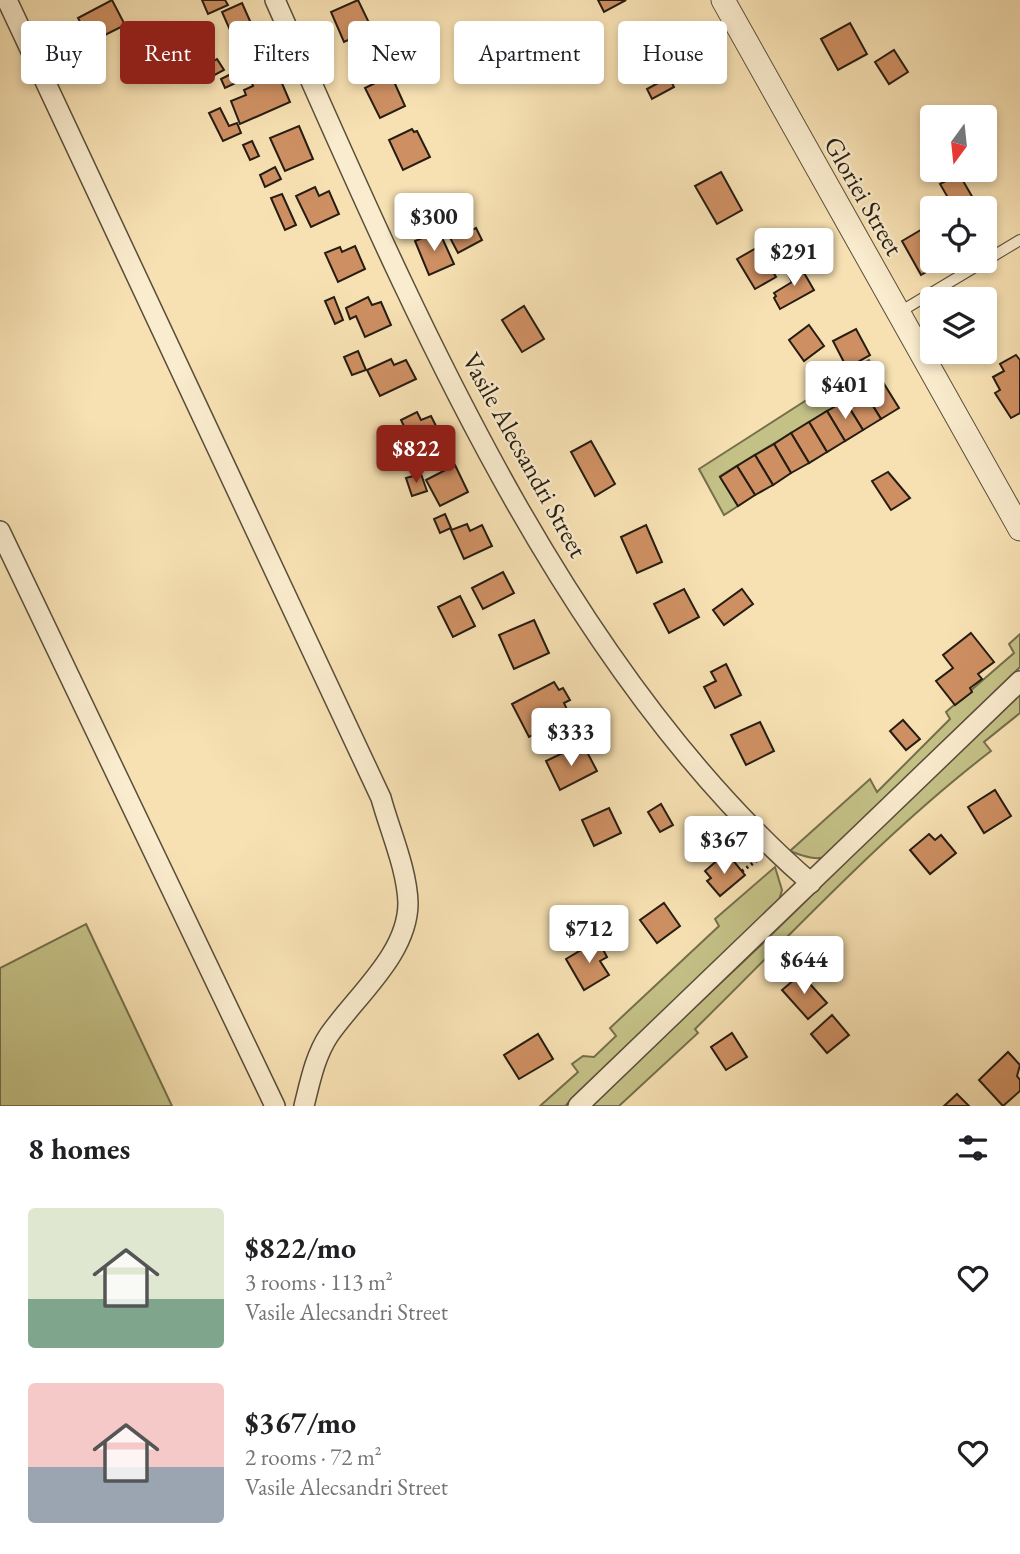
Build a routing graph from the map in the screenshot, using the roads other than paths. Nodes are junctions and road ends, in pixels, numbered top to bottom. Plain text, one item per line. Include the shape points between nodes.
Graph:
1 (7, 0) edge
2 (275, 0) edge
3 (723, 0) edge
4 (1020, 240) edge
5 (997, 254) edge
6 (965, 273) edge
7 (898, 313) junction
8 (1020, 528) edge
9 (0, 531) edge
10 (1020, 681) edge
11 (811, 883) junction
12 (275, 1106) edge
13 (304, 1106) edge
14 (579, 1106) edge

1 - 13 street via 381,798 400,865 408,903 400,936 382,968 327,1037
2 - 11 street, Vasile Alecsandri Street via 447,371 517,504 602,639 664,726 726,802
3 - 7 street, Gloriei Street
4 - 5 lane
6 - 7 lane
7 - 8 street, Gloriei Street
9 - 12 street
10 - 11 street
11 - 14 street

